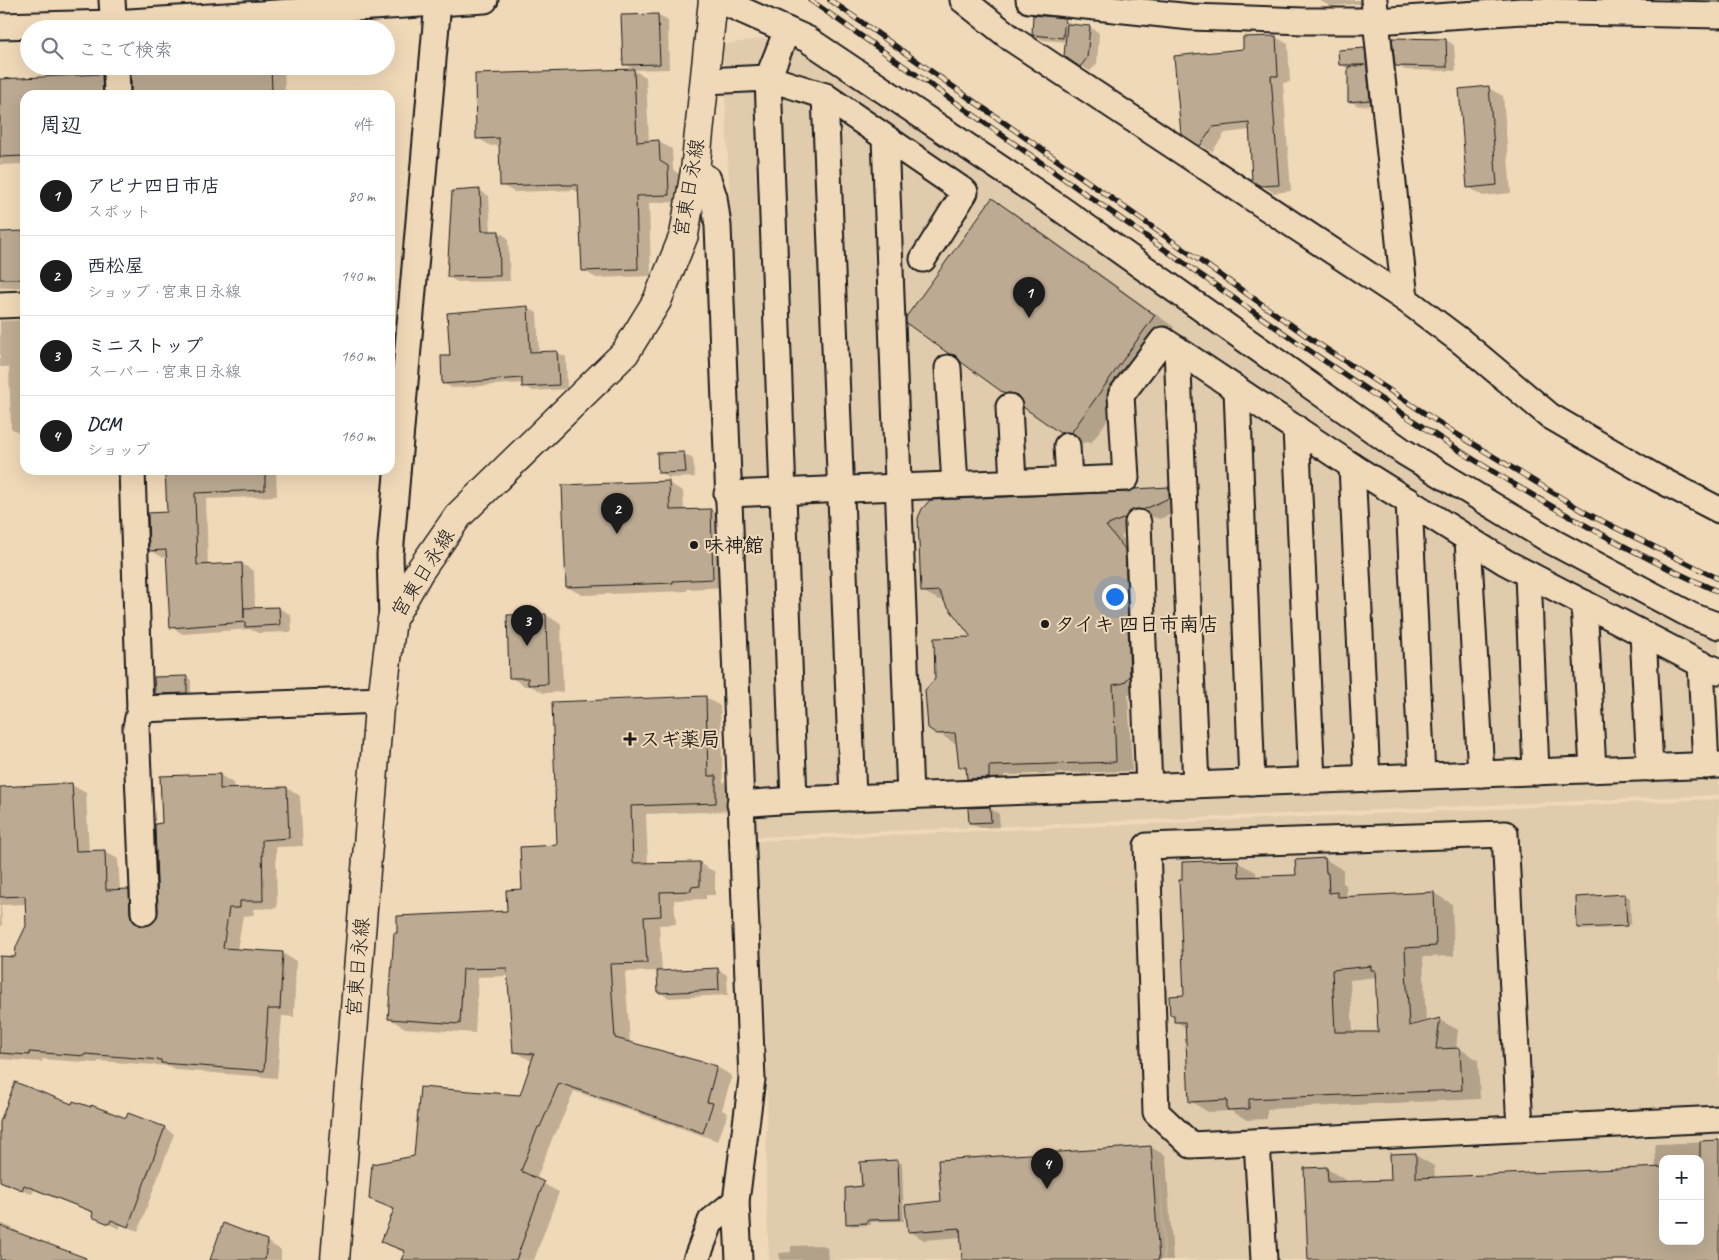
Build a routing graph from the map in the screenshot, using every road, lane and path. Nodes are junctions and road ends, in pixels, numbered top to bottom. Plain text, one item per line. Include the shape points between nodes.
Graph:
1 (484, 0) edge
2 (713, 0) edge
3 (719, 0) edge
4 (962, 0) edge
5 (1029, 0) edge
6 (438, 2) junction
7 (379, 3) edge
8 (310, 5) edge
9 (1123, 5) edge
10 (1189, 9) edge
11 (1375, 11) edge
12 (1719, 15) edge
13 (113, 17) edge
14 (75, 20) edge
15 (20, 24) edge
16 (0, 26) edge
17 (786, 30) junction
18 (116, 75) edge
19 (768, 78) junction
20 (705, 81) junction
21 (117, 90) edge
22 (825, 96) junction
23 (885, 138) junction
24 (695, 171) junction
25 (923, 259) dead end
26 (1405, 299) junction
27 (20, 304) edge
28 (0, 306) edge
29 (1176, 349) junction
30 (948, 368) dead end
31 (1237, 389) junction
32 (1009, 407) dead end
33 (1296, 428) junction
34 (1066, 446) dead end
35 (1352, 466) junction
36 (132, 475) edge
37 (1069, 480) junction
38 (1013, 482) junction
39 (955, 485) junction
40 (898, 487) junction
41 (840, 489) junction
42 (783, 492) junction
43 (727, 494) junction
44 (1409, 501) junction
45 (1719, 510) edge
46 (1138, 523) dead end
47 (1468, 539) junction
48 (1528, 574) junction
49 (1584, 603) junction
50 (392, 619) junction
51 (1719, 626) edge
52 (1643, 634) junction
53 (1710, 668) edge
54 (382, 700) junction
55 (140, 710) junction
56 (1712, 765) edge
57 (1650, 768) junction
58 (1593, 770) junction
59 (1536, 772) junction
60 (1481, 774) junction
61 (1422, 776) junction
62 (1367, 778) junction
63 (1312, 781) junction
64 (1252, 783) junction
65 (1196, 785) junction
66 (1149, 787) junction
67 (910, 796) junction
68 (853, 798) junction
69 (794, 800) junction
70 (740, 804) junction
71 (144, 912) dead end
72 (1719, 1120) edge
73 (1520, 1129) junction
74 (1257, 1142) junction
75 (736, 1201) junction
76 (335, 1260) edge
77 (696, 1260) edge
78 (739, 1260) edge
79 (1264, 1260) edge

1 - 6 street
2 - 20 main road, 宮東日永線
3 - 17 street
4 - 26 street via 1020,44
5 - 9 street
6 - 7 street
6 - 50 street via 390,556
7 - 8 street
8 - 13 street
9 - 10 street
10 - 11 street via 1303,21
11 - 12 street
11 - 26 street
13 - 14 street
15 - 16 street
17 - 19 street
17 - 51 street via 807,39 1061,209 1404,452 1553,542 1692,616
18 - 21 street
19 - 20 street
19 - 22 street
19 - 42 street
20 - 24 main road, 宮東日永線
22 - 23 street
22 - 41 street
23 - 25 street via 965,192
23 - 40 street
24 - 43 street via 708,179 718,226
24 - 50 main road, 宮東日永線 via 684,235 658,301 625,353 458,516 418,572
26 - 45 street via 1550,416
27 - 28 street
29 - 31 street
29 - 37 street via 1163,340 1121,395 1126,478
29 - 65 street
30 - 39 street
31 - 33 street
31 - 64 street
32 - 38 street
33 - 35 street
33 - 63 street
34 - 37 street
35 - 44 street
35 - 62 street
36 - 55 street
37 - 38 street
38 - 39 street
39 - 40 street
40 - 41 street
40 - 67 street
41 - 42 street
41 - 68 street
42 - 43 street
42 - 69 street
43 - 70 street
44 - 47 street
44 - 61 street
46 - 66 street
47 - 48 street
47 - 60 street
48 - 49 street
48 - 59 street
49 - 52 street
49 - 58 street
50 - 54 main road, 宮東日永線
52 - 53 street
52 - 57 street
53 - 56 street
54 - 55 street
54 - 76 main road, 宮東日永線
55 - 71 street via 136,727
56 - 57 street
57 - 58 street
58 - 59 street
59 - 60 street
60 - 61 street
61 - 62 street
62 - 63 street
63 - 64 street
64 - 65 street
65 - 66 street
66 - 67 street
67 - 68 street
68 - 69 street
69 - 70 street
70 - 75 street via 752,1079
72 - 73 street
73 - 74 street
73 - 74 street via 1505,834 1147,846 1156,1112 1191,1145
74 - 79 street
75 - 77 street via 711,1221
75 - 78 street

